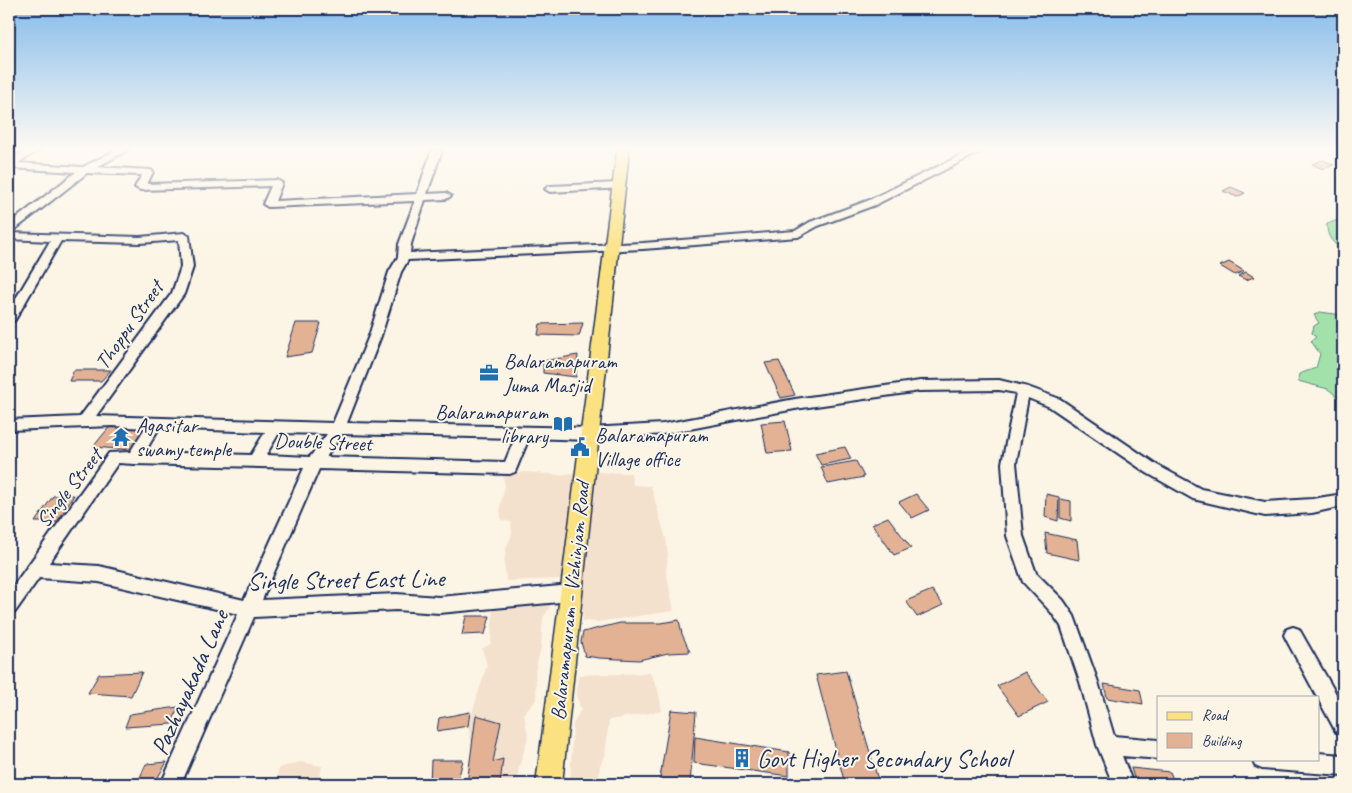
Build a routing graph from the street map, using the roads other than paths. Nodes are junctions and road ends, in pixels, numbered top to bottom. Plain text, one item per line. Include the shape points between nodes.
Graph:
1 (63, 187) edge
2 (140, 187) edge
3 (167, 187) edge
4 (276, 187) edge
5 (424, 187) edge
6 (596, 187) edge
7 (619, 187) edge
8 (904, 187) edge
9 (550, 189) dead end
10 (446, 196) dead end
11 (421, 197) junction
12 (9, 229) edge
13 (9, 236) edge
14 (57, 238) junction
15 (611, 248) junction
16 (404, 257) junction
17 (9, 320) edge
18 (1023, 390) junction
19 (84, 422) junction
20 (155, 423) junction
21 (9, 425) edge
22 (275, 427) junction
23 (338, 429) junction
24 (524, 432) junction
25 (589, 434) junction
26 (134, 458) junction
27 (255, 461) junction
28 (314, 463) junction
29 (1343, 500) edge
30 (34, 570) junction
31 (571, 593) junction
32 (9, 606) edge
33 (249, 609) junction
34 (1293, 635) dead end
35 (1343, 725) edge
36 (1107, 745) junction
37 (1157, 750) edge
38 (1276, 760) edge
39 (1343, 765) edge
40 (171, 784) edge
41 (549, 784) edge
42 (1123, 784) edge

1 - 12 street
2 - 3 street
4 - 11 street via 268,204
5 - 11 street, Pazhayakada Lane
6 - 9 street
7 - 15 main road, Balaramapuram - Vizhinjam Road
8 - 15 street via 814,224 798,234
10 - 11 street
11 - 16 street, Pazhayakada Lane via 405,244
13 - 14 street
14 - 17 street
14 - 19 street, Thoppu Street via 140,240 184,236 187,267 178,294
15 - 16 street
15 - 25 main road, Balaramapuram - Vizhinjam Road
16 - 23 street, Pazhayakada Lane via 395,272 375,336
18 - 25 street via 999,385 920,386 795,404 663,429
18 - 29 street via 1055,402 1152,469 1198,495 1265,509
18 - 36 street via 1009,463 1015,536 1029,577 1068,622
19 - 20 street
19 - 21 street
20 - 22 street
20 - 26 street
22 - 23 street
22 - 27 street
23 - 24 street
23 - 28 street, Pazhayakada Lane
24 - 25 street
24 - 28 street, Double Street via 510,468
25 - 31 main road, Balaramapuram - Vizhinjam Road
26 - 27 street, Double Street
26 - 30 street, Single Street via 114,457
27 - 28 street, Double Street
28 - 33 street, Pazhayakada Lane
30 - 32 street, Single Street
30 - 33 street, Single Street East Line via 99,574
31 - 33 street, Single Street East Line via 439,605 396,602
31 - 41 main road, Balaramapuram - Vizhinjam Road via 562,693
33 - 40 street, Pazhayakada Lane
34 - 35 street
36 - 37 street
36 - 42 street
38 - 39 street

